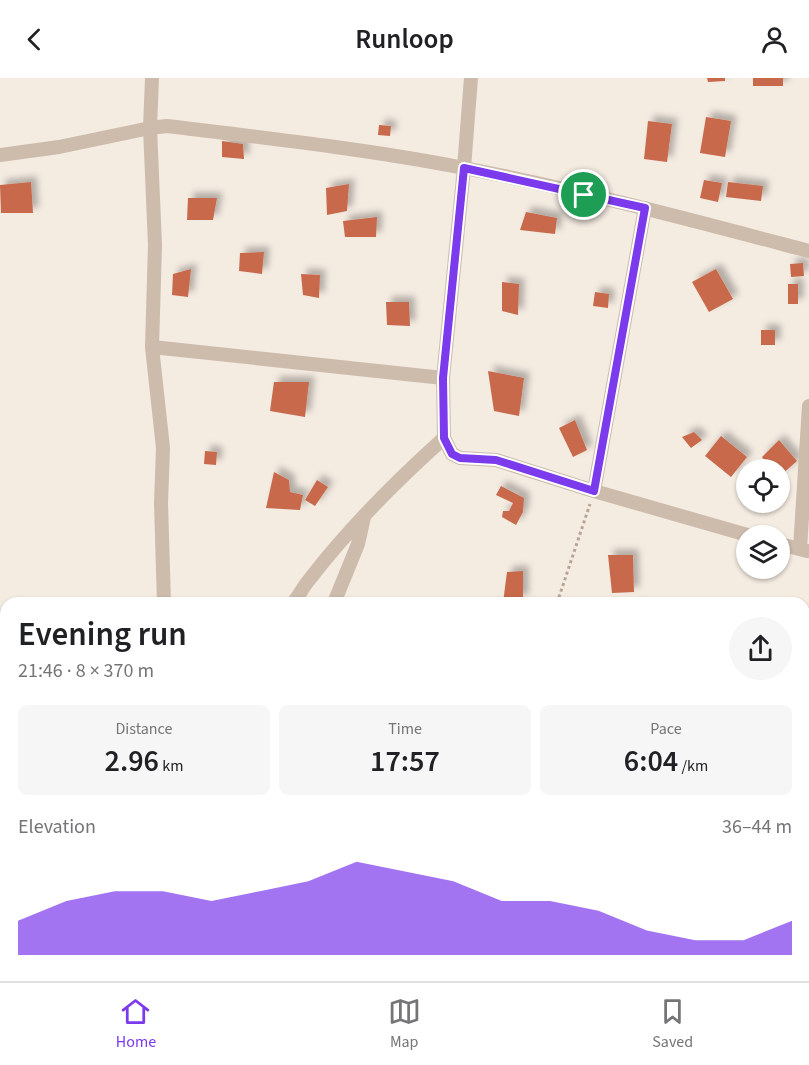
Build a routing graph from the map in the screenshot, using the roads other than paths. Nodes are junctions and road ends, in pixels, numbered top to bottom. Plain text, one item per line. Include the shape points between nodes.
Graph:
1 (152, 78) edge
2 (471, 78) edge
3 (150, 128) junction
4 (0, 155) edge
5 (464, 168) junction
6 (645, 208) junction
7 (809, 250) edge
8 (152, 347) junction
9 (443, 378) junction
10 (809, 406) edge
11 (444, 438) junction
12 (594, 491) junction
13 (365, 515) junction
14 (736, 532) edge
15 (790, 546) edge
16 (805, 550) edge
17 (164, 597) edge
18 (297, 597) edge
19 (336, 597) edge

1 - 3 street
2 - 5 street
3 - 4 street
3 - 5 street via 167,126 304,142
3 - 8 street via 155,245
5 - 6 street
5 - 9 street
6 - 7 street
6 - 12 street
8 - 9 street
8 - 17 street via 163,448
9 - 11 street
10 - 16 street
11 - 12 street via 452,454 460,458 496,460
11 - 13 street
12 - 14 street
13 - 18 street
13 - 19 street
15 - 16 street

